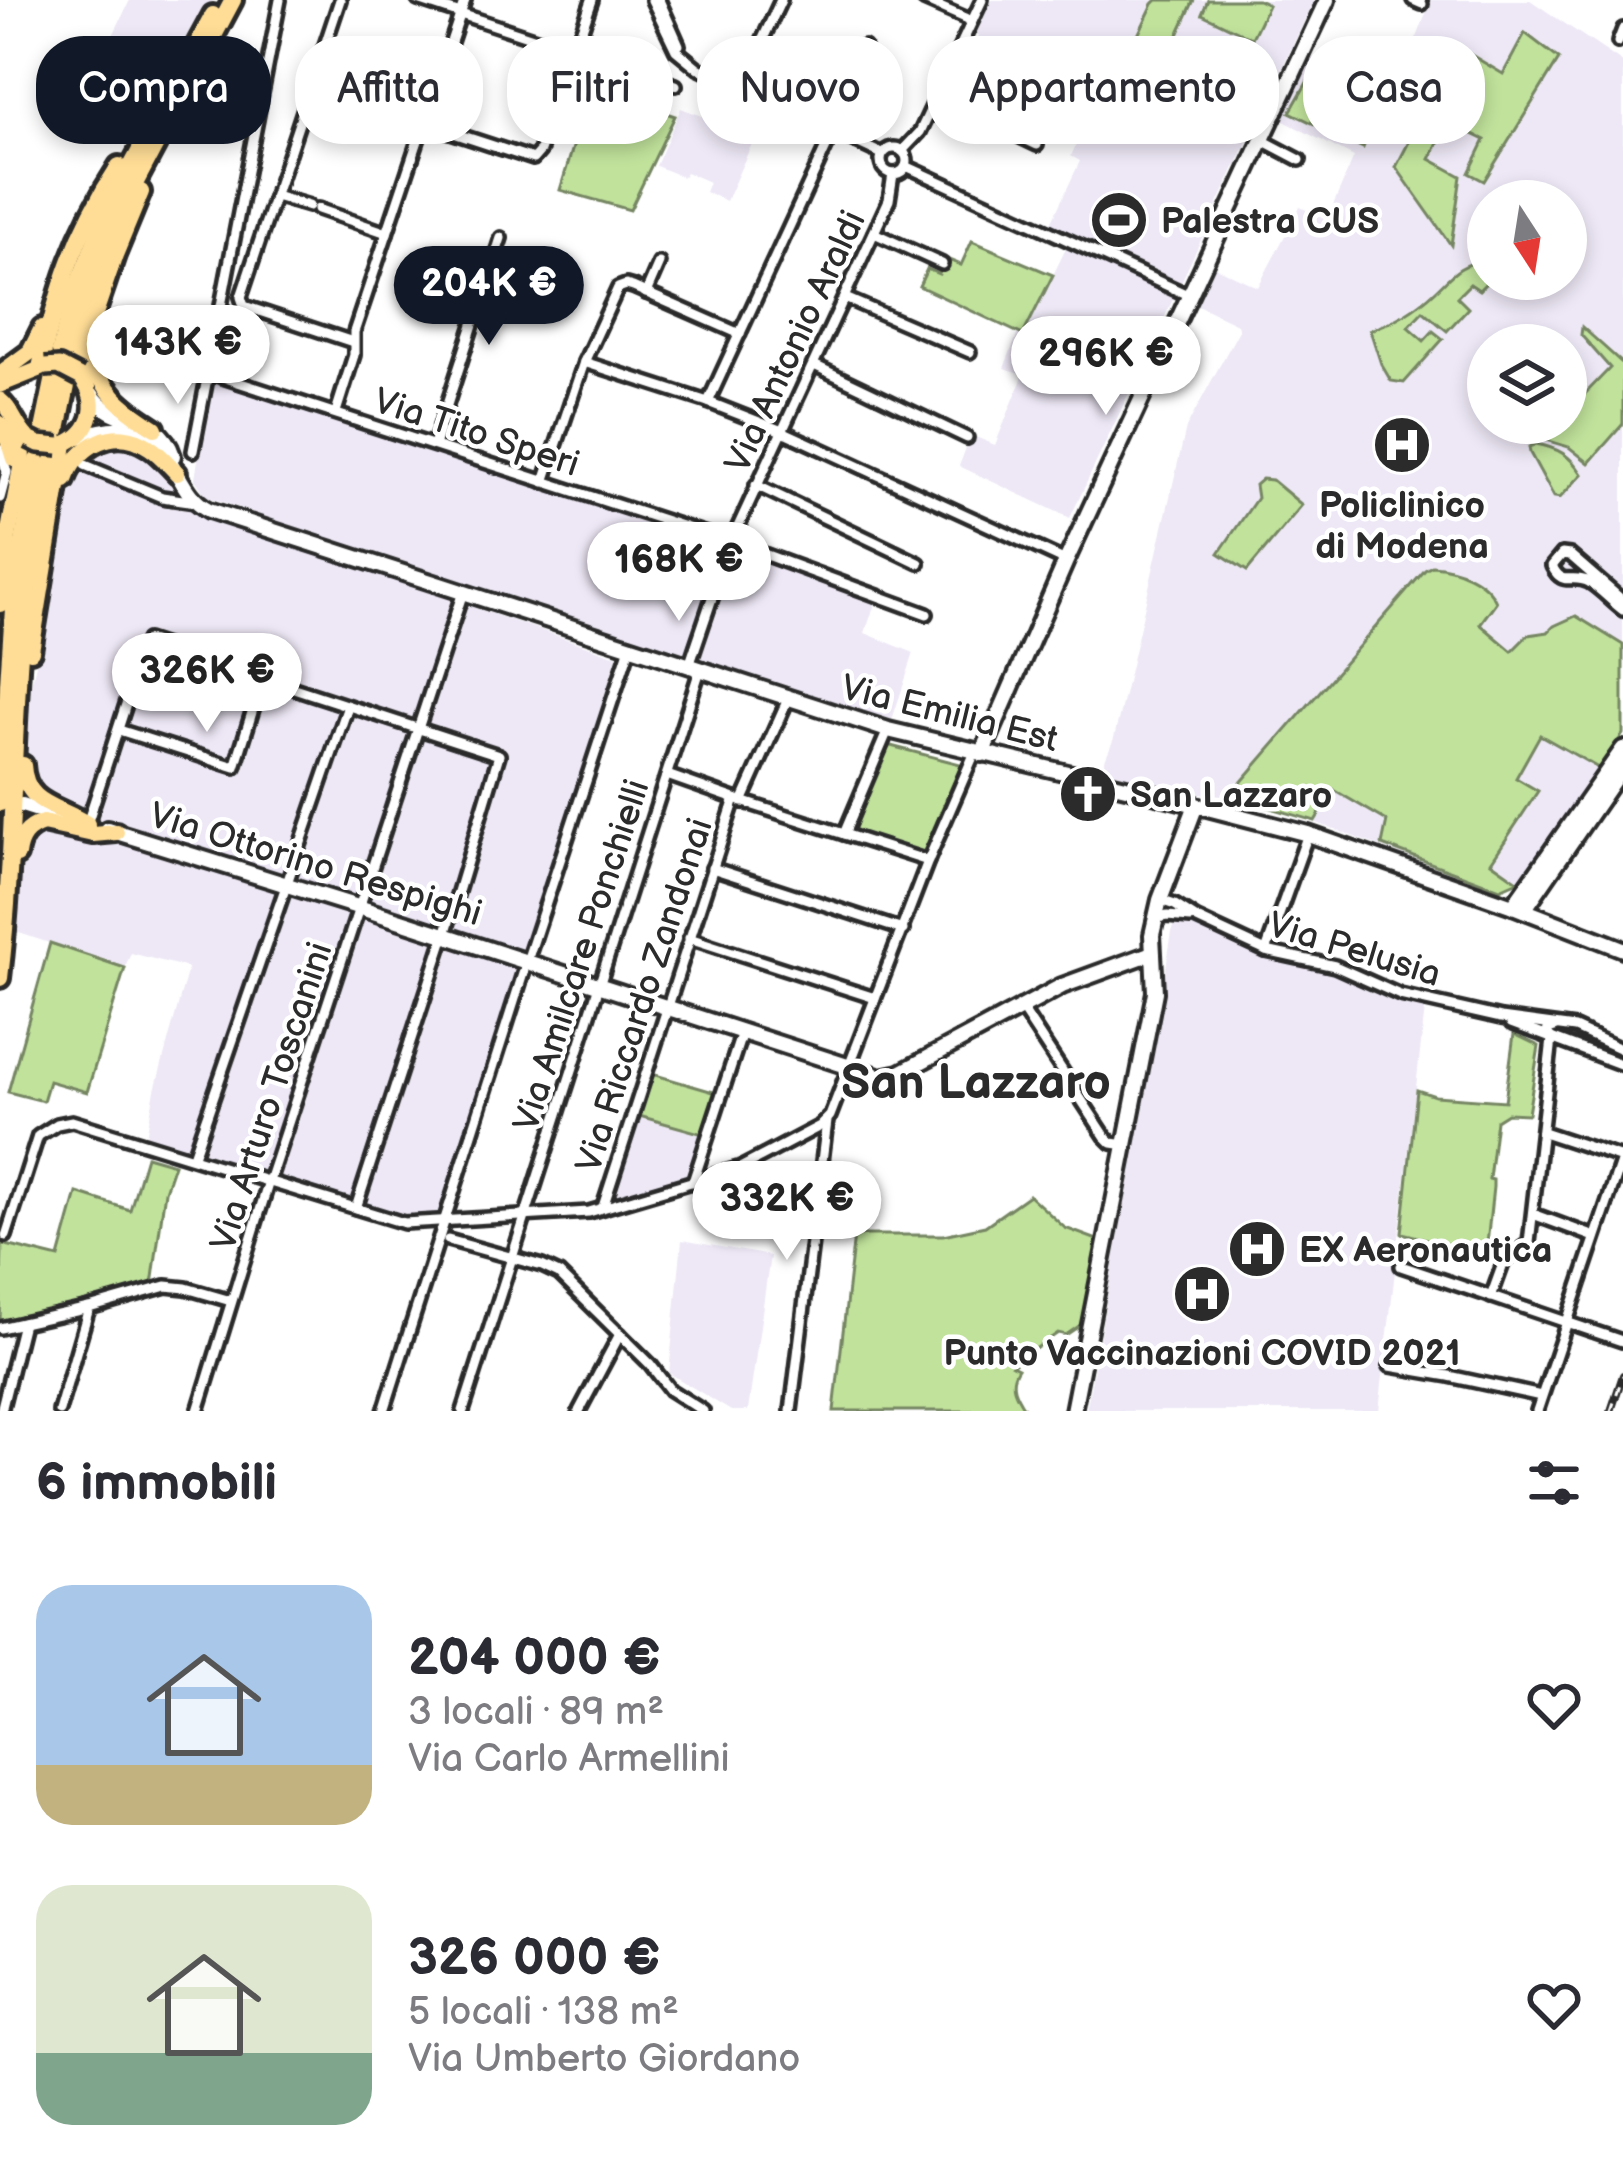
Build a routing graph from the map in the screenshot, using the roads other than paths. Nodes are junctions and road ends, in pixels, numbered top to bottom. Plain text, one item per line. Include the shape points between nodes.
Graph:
1 (220, 0) edge
2 (233, 0) edge
3 (280, 0) edge
4 (340, 0) edge
5 (418, 0) edge
6 (465, 0) edge
7 (592, 0) edge
8 (655, 0) edge
9 (924, 0) edge
10 (982, 0) edge
11 (1327, 0) edge
12 (779, 4) edge
13 (460, 14) junction
14 (972, 21) junction
15 (1623, 29) edge
16 (204, 36) edge
17 (212, 36) edge
18 (328, 36) edge
19 (453, 36) edge
20 (526, 36) edge
21 (580, 36) edge
22 (764, 36) edge
23 (965, 36) edge
24 (1618, 42) dead end
25 (697, 65) edge
26 (673, 84) edge
27 (676, 85) dead end
28 (1279, 103) edge
29 (927, 118) edge
30 (295, 135) edge
31 (483, 143) edge
32 (138, 144) edge
33 (154, 144) edge
34 (159, 144) edge
35 (417, 144) edge
36 (543, 144) edge
37 (824, 144) edge
38 (862, 144) edge
39 (1260, 144) edge
40 (1270, 144) edge
41 (902, 151) junction
42 (882, 154) junction
43 (1300, 160) dead end
44 (906, 166) junction
45 (893, 174) junction
46 (275, 196) junction
47 (387, 233) junction
48 (874, 233) junction
49 (501, 238) dead end
50 (659, 263) dead end
51 (942, 264) dead end
52 (646, 293) junction
53 (57, 295) junction
54 (1190, 296) junction
55 (845, 298) junction
56 (93, 320) junction
57 (740, 334) junction
58 (353, 342) junction
59 (970, 352) dead end
60 (66, 353) dead end
61 (584, 362) junction
62 (814, 365) junction
63 (207, 372) junction
64 (0, 374) edge
65 (62, 378) junction
66 (0, 385) edge
67 (0, 400) edge
68 (709, 403) junction
69 (336, 412) junction
70 (6, 418) edge
71 (155, 428) junction
72 (782, 431) junction
73 (967, 438) dead end
74 (49, 442) junction
75 (434, 445) junction
76 (0, 449) edge
77 (193, 451) dead end
78 (85, 465) dead end
79 (178, 475) junction
80 (544, 482) junction
81 (756, 485) junction
82 (156, 494) junction
83 (8, 497) edge
84 (196, 502) junction
85 (730, 542) junction
86 (1066, 561) junction
87 (919, 562) dead end
88 (42, 580) junction
89 (463, 592) junction
90 (1, 596) edge
91 (1623, 601) edge
92 (1623, 610) edge
93 (928, 614) dead end
94 (630, 647) junction
95 (694, 668) junction
96 (263, 677) junction
97 (12, 698) junction
98 (788, 699) junction
99 (348, 706) junction
100 (119, 730) junction
101 (418, 730) junction
102 (887, 730) junction
103 (1623, 748) edge
104 (978, 753) junction
105 (1618, 771) edge
106 (668, 775) junction
107 (738, 801) junction
108 (0, 803) edge
109 (22, 805) dead end
110 (1196, 805) junction
111 (87, 824) junction
112 (116, 832) junction
113 (844, 834) junction
114 (1308, 835) junction
115 (928, 861) junction
116 (712, 868) junction
117 (285, 884) junction
118 (1160, 900) junction
119 (361, 908) junction
120 (1518, 908) junction
121 (1197, 919) junction
122 (1155, 920) junction
123 (6, 927) junction
124 (903, 930) junction
125 (445, 935) junction
126 (689, 938) junction
127 (1623, 949) edge
128 (1266, 951) junction
129 (1152, 952) junction
130 (527, 961) junction
131 (0, 978) edge
132 (598, 985) junction
133 (875, 998) junction
134 (1020, 1006) junction
135 (666, 1007) junction
136 (742, 1032) junction
137 (1553, 1033) junction
138 (1623, 1050) edge
139 (1623, 1065) edge
140 (848, 1067) junction
141 (826, 1121) junction
142 (1543, 1132) junction
143 (1126, 1145) junction
144 (193, 1156) junction
145 (1623, 1157) edge
146 (269, 1180) junction
147 (693, 1182) junction
148 (356, 1208) junction
149 (603, 1208) junction
150 (1532, 1214) junction
151 (523, 1217) junction
152 (444, 1220) junction
153 (6, 1236) dead end
154 (1595, 1237) junction
155 (448, 1240) dead end
156 (511, 1256) junction
157 (1401, 1266) dead end
158 (1491, 1297) junction
159 (231, 1301) junction
160 (89, 1308) junction
161 (1566, 1321) junction
162 (23, 1324) junction
163 (0, 1328) edge
164 (620, 1334) junction
165 (1622, 1341) edge
166 (1390, 1366) dead end
167 (1540, 1396) junction
168 (584, 1410) edge
169 (1, 1411) edge
170 (59, 1411) edge
171 (198, 1411) edge
172 (384, 1411) edge
173 (463, 1411) edge
174 (703, 1411) edge
175 (791, 1411) edge
176 (1073, 1411) edge
177 (1537, 1411) edge

1 - 16 highway
2 - 17 highway
3 - 63 street
4 - 18 street
5 - 13 street
6 - 13 street
7 - 21 street
8 - 25 street via 671,43
9 - 14 street
10 - 14 street
11 - 28 street
12 - 22 street
13 - 19 street
13 - 20 street
14 - 23 street
15 - 24 street
26 - 27 street
29 - 41 street
30 - 46 street
31 - 36 street via 533,159
32 - 53 highway via 105,188
33 - 60 highway
34 - 56 highway
35 - 47 street
37 - 57 street
38 - 42 street
39 - 54 street
40 - 43 street
41 - 42 street
41 - 44 street
42 - 45 street, Via Antonio Araldi via 883,169
44 - 45 street, Via Antonio Araldi
44 - 54 street
45 - 48 street, Via Antonio Araldi
46 - 47 street
46 - 58 street via 244,306
47 - 58 street
48 - 51 street
48 - 55 street, Via Antonio Araldi
49 - 75 street
50 - 52 street
52 - 57 street
52 - 61 street via 618,288
53 - 64 highway via 30,352
53 - 65 highway
54 - 86 street
55 - 59 street
55 - 62 street, Via Antonio Araldi
56 - 65 highway via 83,354
56 - 71 highway via 100,380
57 - 68 street
58 - 69 street
61 - 68 street
61 - 80 street
62 - 72 street, Via Antonio Araldi
62 - 73 street
63 - 69 street, Via Tito Speri
63 - 77 street
65 - 66 main road
65 - 70 main road via 15,392
65 - 71 street via 108,411
65 - 74 highway
65 - 74 main road via 92,415 87,427
67 - 70 main road
68 - 72 street
69 - 75 street, Via Tito Speri
70 - 74 main road
70 - 83 highway via 14,455
71 - 79 street
72 - 81 street, Via Antonio Araldi
72 - 86 street
74 - 79 street via 114,427 136,431 156,442
74 - 83 highway via 22,463
74 - 88 highway
74 - 97 highway
75 - 80 street, Via Tito Speri
76 - 83 street
78 - 82 street, Via Emilia Est
79 - 82 street
79 - 84 street
79 - 88 highway via 135,439 104,439 83,450 63,487
80 - 85 street, Via Tito Speri
81 - 85 street, Via Antonio Araldi
81 - 87 street
82 - 84 street, Via Emilia Est
83 - 90 highway
84 - 89 street, Via Emilia Est
85 - 93 street, Via Tito Speri
85 - 95 street, Via Antonio Araldi
86 - 104 street
88 - 97 highway via 30,653
89 - 94 street, Via Emilia Est
89 - 101 street, Via Arturo Toscanini
90 - 97 highway
91 - 92 street via 1570,555 1552,566
94 - 95 street, Via Emilia Est
94 - 130 street
95 - 98 street, Via Emilia Est
95 - 106 street, Via Amilcare Ponchielli
96 - 99 street
96 - 100 street via 147,640
96 - 100 street via 235,767
97 - 108 highway
97 - 111 highway via 28,788
97 - 123 highway
98 - 102 street, Via Emilia Est
98 - 107 street, Via Riccardo Zandonai
99 - 101 street
99 - 117 street
100 - 111 street
101 - 119 street, Via Arturo Toscanini
101 - 125 street via 500,755
102 - 104 street, Via Emilia Est
102 - 113 street
103 - 105 street
104 - 110 street, Via Emilia Est
104 - 115 street
105 - 120 street
106 - 107 street
106 - 132 street, Via Amilcare Ponchielli
107 - 113 street
107 - 116 street, Via Riccardo Zandonai
109 - 111 street, Via Ottorino Respighi
110 - 114 street, Via Emilia Est
110 - 118 street
111 - 112 street, Via Ottorino Respighi
112 - 117 street, Via Ottorino Respighi
112 - 123 highway via 43,823 28,830
113 - 115 street
114 - 120 street, Via Emilia Est
114 - 128 street
115 - 124 street
116 - 124 street
116 - 126 street, Via Riccardo Zandonai
117 - 119 street, Via Ottorino Respighi
117 - 144 street
118 - 121 street, Via Pelusia
118 - 122 street
119 - 125 street, Via Ottorino Respighi
119 - 146 street, Via Arturo Toscanini
120 - 127 street, Via Emilia Est
121 - 122 street, Via Pelusia
121 - 128 street, Via Pelusia
122 - 129 street
123 - 131 highway
124 - 133 street
125 - 130 street, Via Ottorino Respighi
125 - 148 street
126 - 133 street
126 - 135 street, Via Riccardo Zandonai
128 - 137 street, Via Pelusia
129 - 134 street
129 - 143 street via 1155,992
130 - 132 street, Via Ottorino Respighi
130 - 152 street
132 - 135 street, Via Ottorino Respighi
132 - 151 street, Via Amilcare Ponchielli
133 - 140 street
134 - 140 street, Via Ottorino Respighi via 899,1073 881,1077
134 - 143 street via 1102,1132
135 - 136 street, Via Ottorino Respighi
135 - 149 street, Via Riccardo Zandonai
136 - 140 street, Via Ottorino Respighi
136 - 147 street
137 - 138 street, Via Pelusia via 1575,1028
137 - 139 street, Via Pelusia
137 - 142 street
140 - 141 street
141 - 147 street via 742,1167
141 - 175 street
142 - 145 street
142 - 150 street
143 - 176 street
144 - 146 street
144 - 153 street via 91,1125 56,1124 35,1142
145 - 154 street
146 - 148 street
146 - 159 street, Via Arturo Toscanini
147 - 149 street
148 - 152 street via 404,1223
149 - 151 street
150 - 154 street
150 - 158 street via 1529,1243 1504,1261
151 - 152 street
151 - 156 street, Via Amilcare Ponchielli
152 - 172 street
154 - 161 street
155 - 156 street
156 - 164 street via 560,1274
156 - 173 street, Via Amilcare Ponchielli
157 - 158 street
158 - 161 street
159 - 160 street via 166,1286
159 - 171 street, Via Arturo Toscanini
160 - 162 street
160 - 170 street
161 - 165 street
161 - 167 street
162 - 163 street
162 - 169 street
164 - 168 street
164 - 174 street via 670,1390
166 - 167 street
167 - 177 street

